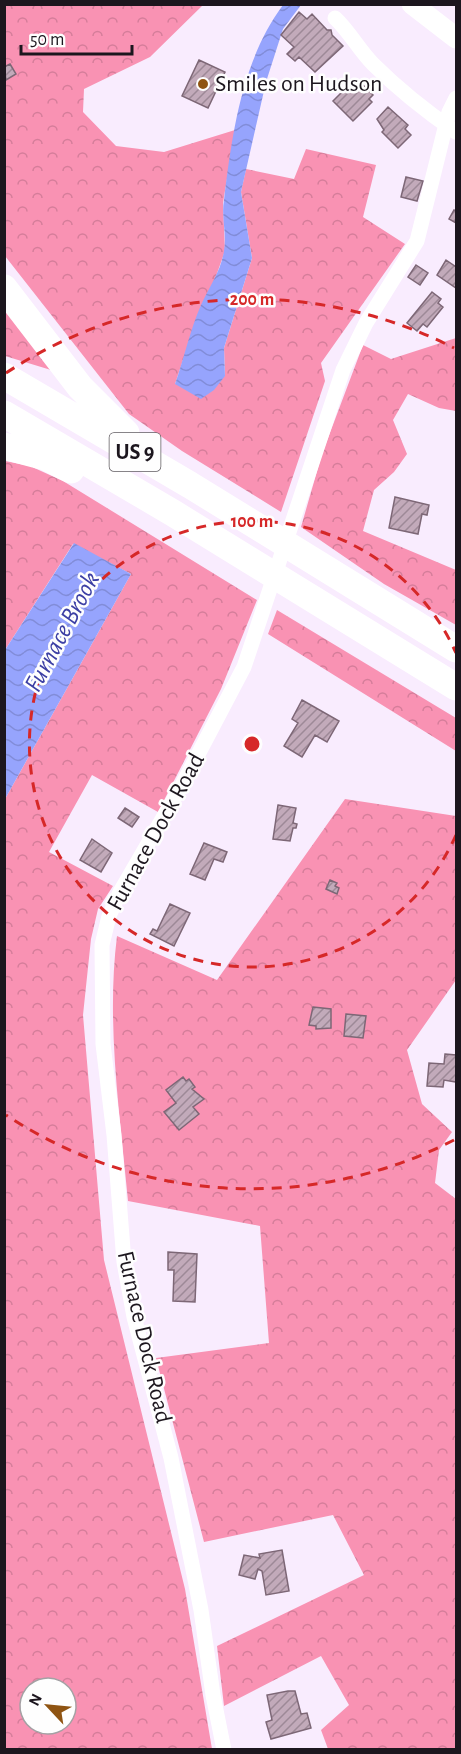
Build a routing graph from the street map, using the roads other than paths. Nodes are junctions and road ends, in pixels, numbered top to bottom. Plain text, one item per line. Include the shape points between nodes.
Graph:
1 (412, 4) edge
2 (335, 18) dead end
3 (456, 38) edge
4 (456, 98) edge
5 (451, 129) edge
6 (4, 288) edge
7 (4, 376) edge
8 (4, 414) edge
9 (4, 446) edge
10 (264, 531) junction
11 (254, 563) junction
12 (456, 649) edge
13 (456, 687) edge
14 (224, 1749) edge

1 - 3 main road
2 - 5 street via 353,35 371,62 415,103
4 - 5 street, Furnace Dock Road
5 - 14 street, Furnace Dock Road via 417,241 366,323 343,370 244,667 187,777 116,900 102,945 103,1044 127,1286 171,1458
6 - 10 highway via 80,387 113,423
7 - 10 highway, US 9
8 - 11 highway, US 9
9 - 11 highway via 56,462
10 - 12 highway, US 9
11 - 13 highway, US 9

